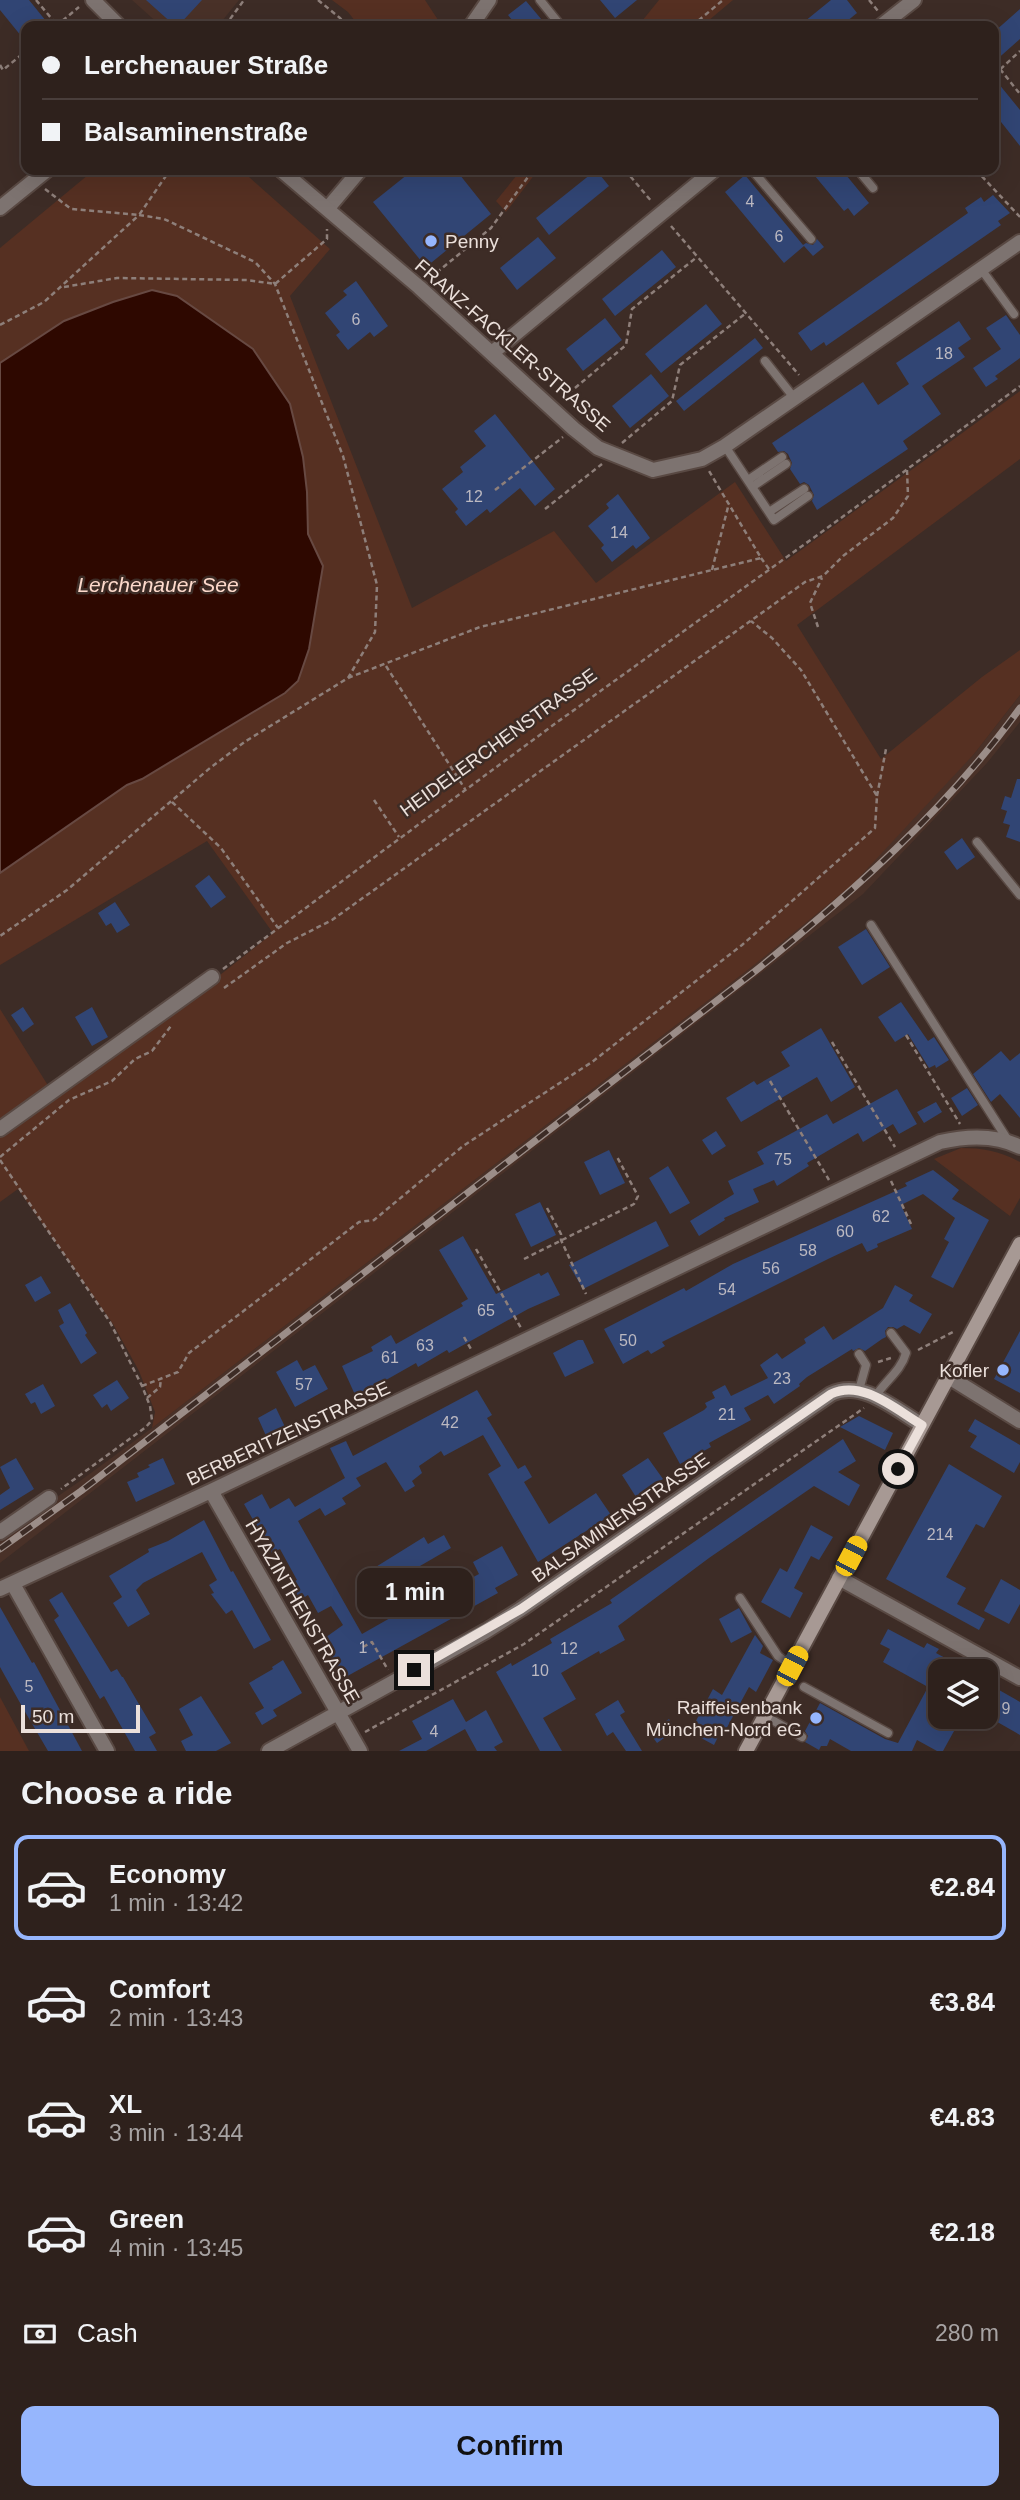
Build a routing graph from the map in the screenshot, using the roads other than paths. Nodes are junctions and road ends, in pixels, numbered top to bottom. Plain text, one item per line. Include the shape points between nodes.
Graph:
1 (93, 0) edge
2 (489, 0) edge
3 (540, 0) edge
4 (914, 0) edge
5 (114, 21) edge
6 (474, 21) edge
7 (557, 21) edge
8 (887, 21) edge
9 (41, 175) edge
10 (287, 175) edge
11 (356, 175) edge
12 (708, 175) edge
13 (756, 175) edge
14 (862, 175) edge
15 (873, 188) dead end
16 (0, 208) edge
17 (328, 208) junction
18 (811, 239) dead end
19 (1020, 242) edge
20 (981, 269) junction
21 (1014, 314) dead end
22 (492, 353) junction
23 (765, 361) dead end
24 (795, 399) junction
25 (725, 446) junction
26 (784, 460) dead end
27 (750, 483) junction
28 (806, 493) dead end
29 (977, 842) dead end
30 (1020, 895) edge
31 (871, 925) dead end
32 (212, 977) road end
33 (0, 1129) edge
34 (1015, 1144) edge
35 (1020, 1244) edge
36 (891, 1333) dead end
37 (859, 1354) dead end
38 (949, 1377) junction
39 (859, 1390) junction
40 (875, 1398) junction
41 (1020, 1421) edge
42 (922, 1425) junction
43 (211, 1491) junction
44 (49, 1498) road end
45 (0, 1532) edge
46 (839, 1578) junction
47 (7, 1586) edge
48 (740, 1598) dead end
49 (792, 1666) junction
50 (1020, 1678) edge
51 (804, 1687) dead end
52 (338, 1712) junction
53 (765, 1716) junction
54 (888, 1733) dead end
55 (802, 1737) dead end
56 (357, 1745) edge
57 (105, 1750) edge
58 (269, 1751) edge
59 (746, 1751) edge

1 - 5 street
2 - 6 street
3 - 7 lane
4 - 8 street
9 - 16 street
10 - 17 street, FRANZ-FACKLER-STRASSE
11 - 17 street
12 - 22 street
13 - 18 lane
14 - 15 lane
17 - 22 street, FRANZ-FACKLER-STRASSE
19 - 20 street, FRANZ-FACKLER-STRASSE
20 - 21 lane
20 - 24 street, FRANZ-FACKLER-STRASSE
22 - 25 street, FRANZ-FACKLER-STRASSE via 598,448 653,470 702,459
23 - 24 lane
24 - 25 street, FRANZ-FACKLER-STRASSE
25 - 27 lane
26 - 27 lane
27 - 28 lane via 774,520
29 - 30 lane
31 - 34 lane, BERBERITZENSTRASSE
32 - 33 street
34 - 43 street, BERBERITZENSTRASSE via 967,1136 940,1142
35 - 38 main road
36 - 40 lane via 906,1353 903,1365
37 - 39 lane via 866,1365
38 - 41 street
38 - 42 main road
39 - 40 street
39 - 52 street, BALSAMINENSTRASSE via 843,1388 831,1394 521,1609
40 - 42 street
42 - 46 main road
43 - 47 street, BERBERITZENSTRASSE
43 - 52 street, HYAZINTHENSTRASSE
44 - 45 street
46 - 49 main road
46 - 50 street
47 - 57 street
48 - 49 lane via 778,1656
49 - 53 main road
51 - 54 lane
52 - 56 street, HYAZINTHENSTRASSE
52 - 58 street, BALSAMINENSTRASSE
53 - 55 lane
53 - 59 main road

